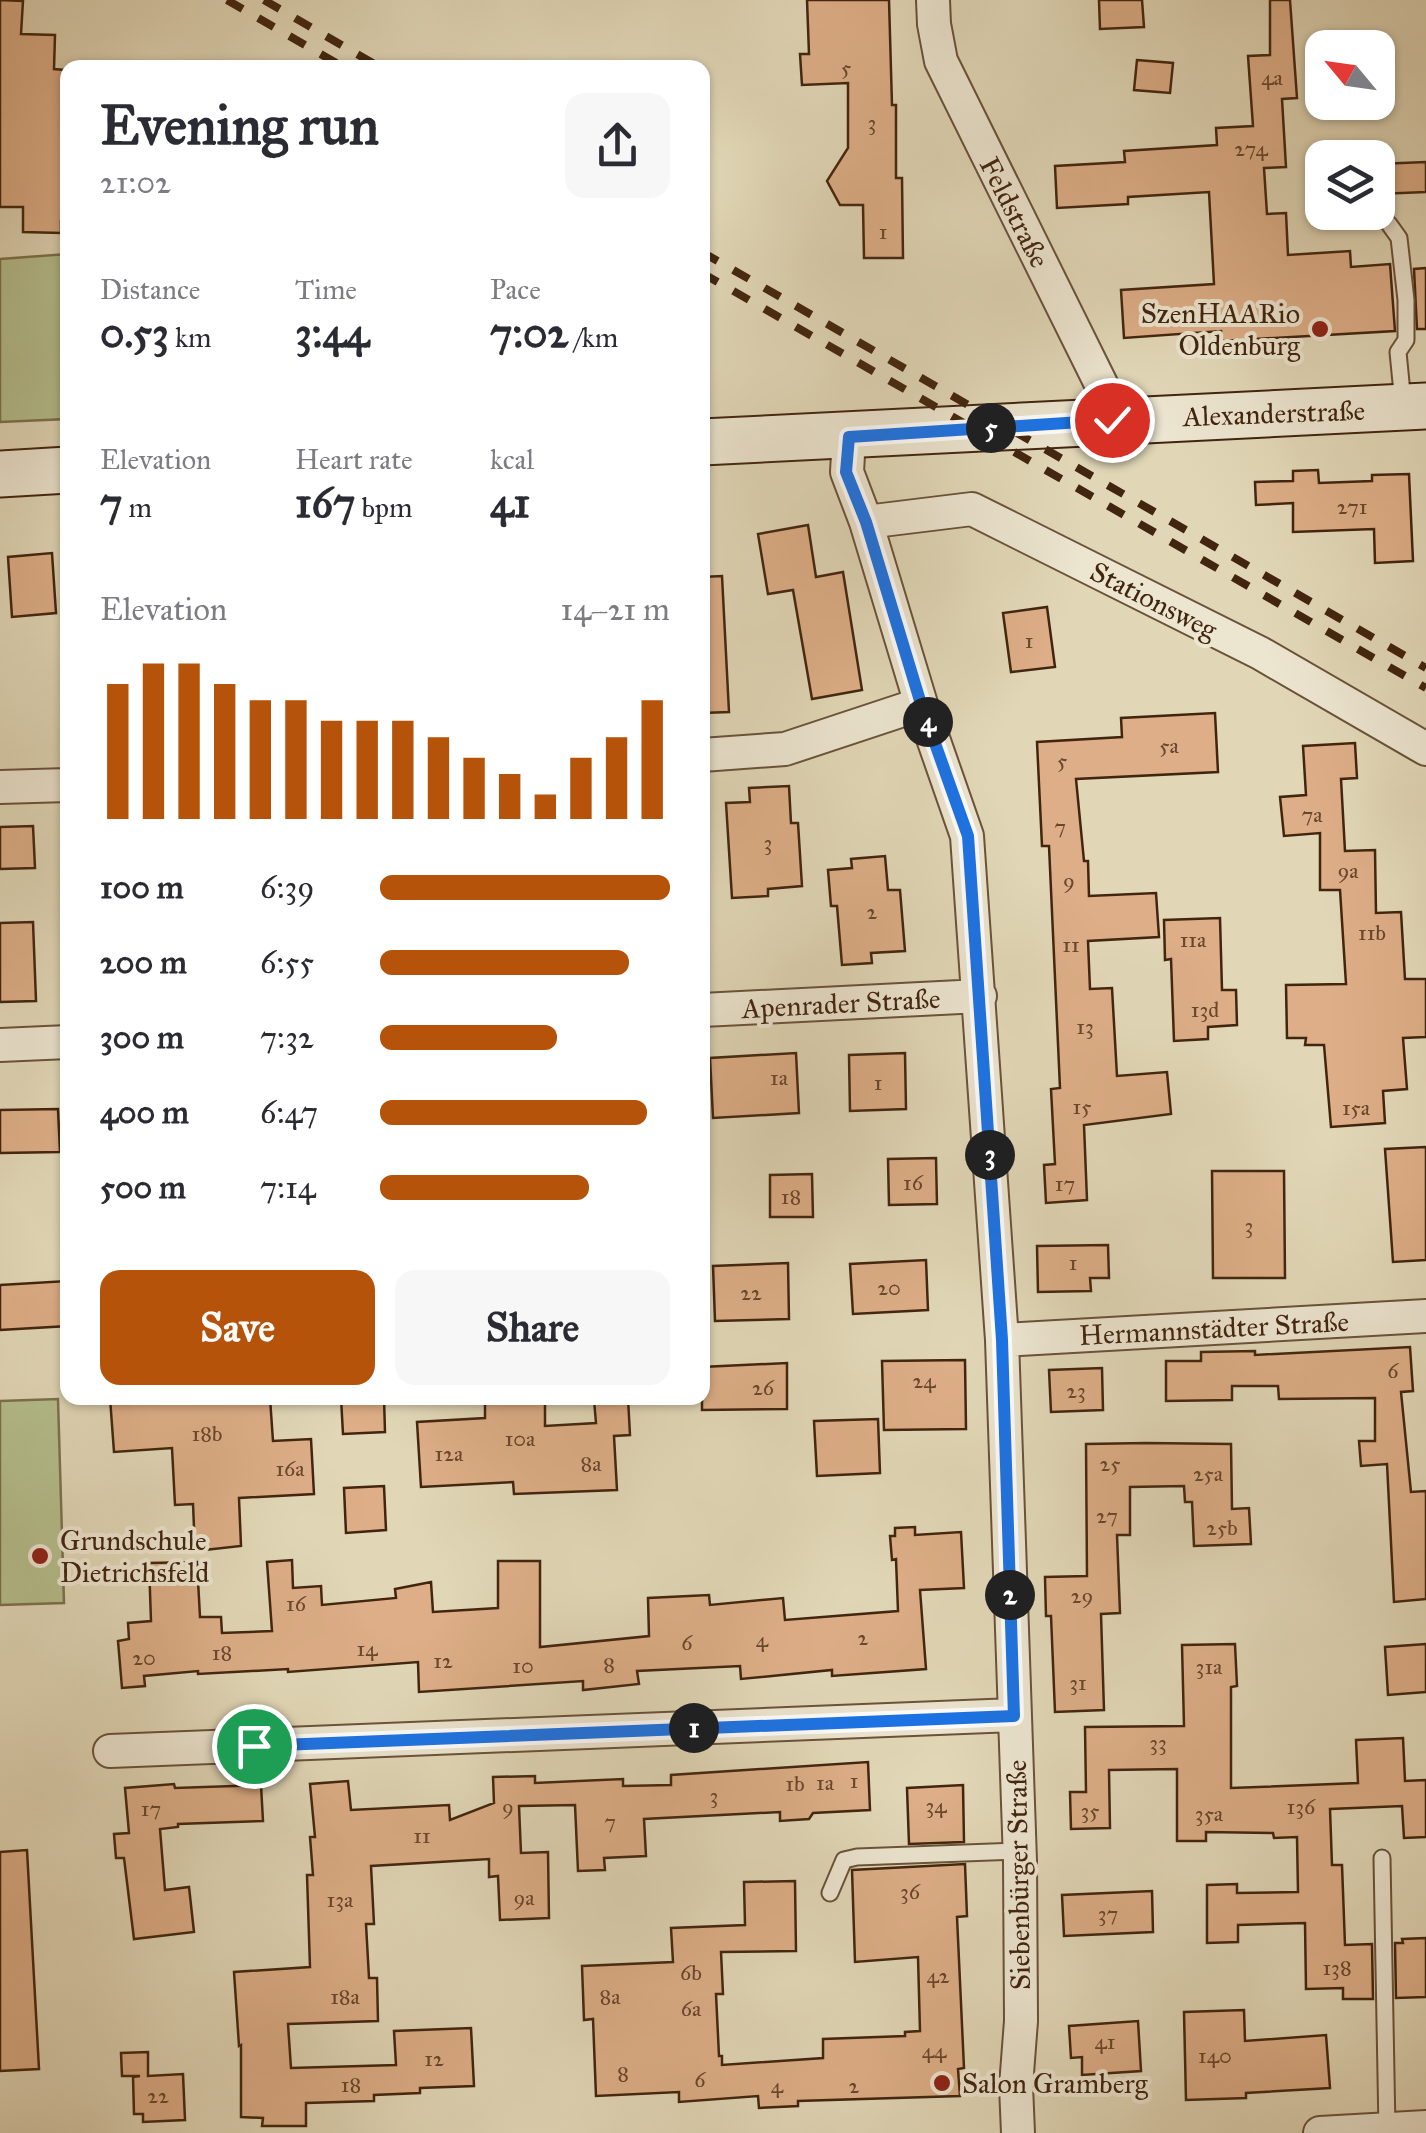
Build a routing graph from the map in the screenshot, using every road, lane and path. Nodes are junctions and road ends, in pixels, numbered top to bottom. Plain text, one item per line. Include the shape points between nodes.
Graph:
1 (933, 0) edge
2 (1393, 230) edge
3 (1414, 407) edge
4 (1112, 420) junction
5 (849, 437) junction
6 (710, 442) edge
7 (60, 470) edge
8 (0, 474) edge
9 (866, 522) junction
10 (921, 704) junction
11 (1426, 749) edge
12 (710, 755) edge
13 (60, 784) edge
14 (0, 787) edge
15 (980, 996) junction
16 (710, 1010) edge
17 (60, 1042) edge
18 (0, 1045) edge
19 (1426, 1316) edge
20 (1002, 1340) junction
21 (1014, 1716) junction
22 (110, 1751) dead end
23 (1020, 1851) junction
24 (1382, 1858) dead end
25 (830, 1893) dead end
26 (1426, 2127) edge
27 (1387, 2130) junction
28 (1018, 2133) edge
29 (1320, 2133) edge

1 - 4 street, Feldstraße via 941,61 1104,390
2 - 3 lane via 1406,300 1406,340 1398,352
3 - 4 main road, Alexanderstraße
4 - 5 main road, Alexanderstraße
5 - 6 main road, Alexanderstraße
5 - 9 street, Siebenbürger Straße via 846,472
7 - 8 main road
9 - 10 street, Siebenbürger Straße
9 - 11 street, Stationsweg via 972,508 1260,653
10 - 12 street via 785,749
10 - 15 street, Siebenbürger Straße via 968,836
13 - 14 street
15 - 16 street, Apenrader Straße
15 - 20 street, Siebenbürger Straße
17 - 18 street
19 - 20 street, Hermannstädter Straße
20 - 21 street, Siebenbürger Straße
21 - 22 street
21 - 23 street, Siebenbürger Straße
23 - 25 lane via 857,1856 844,1860
23 - 28 street, Siebenbürger Straße
24 - 27 lane
26 - 27 street
27 - 29 street

